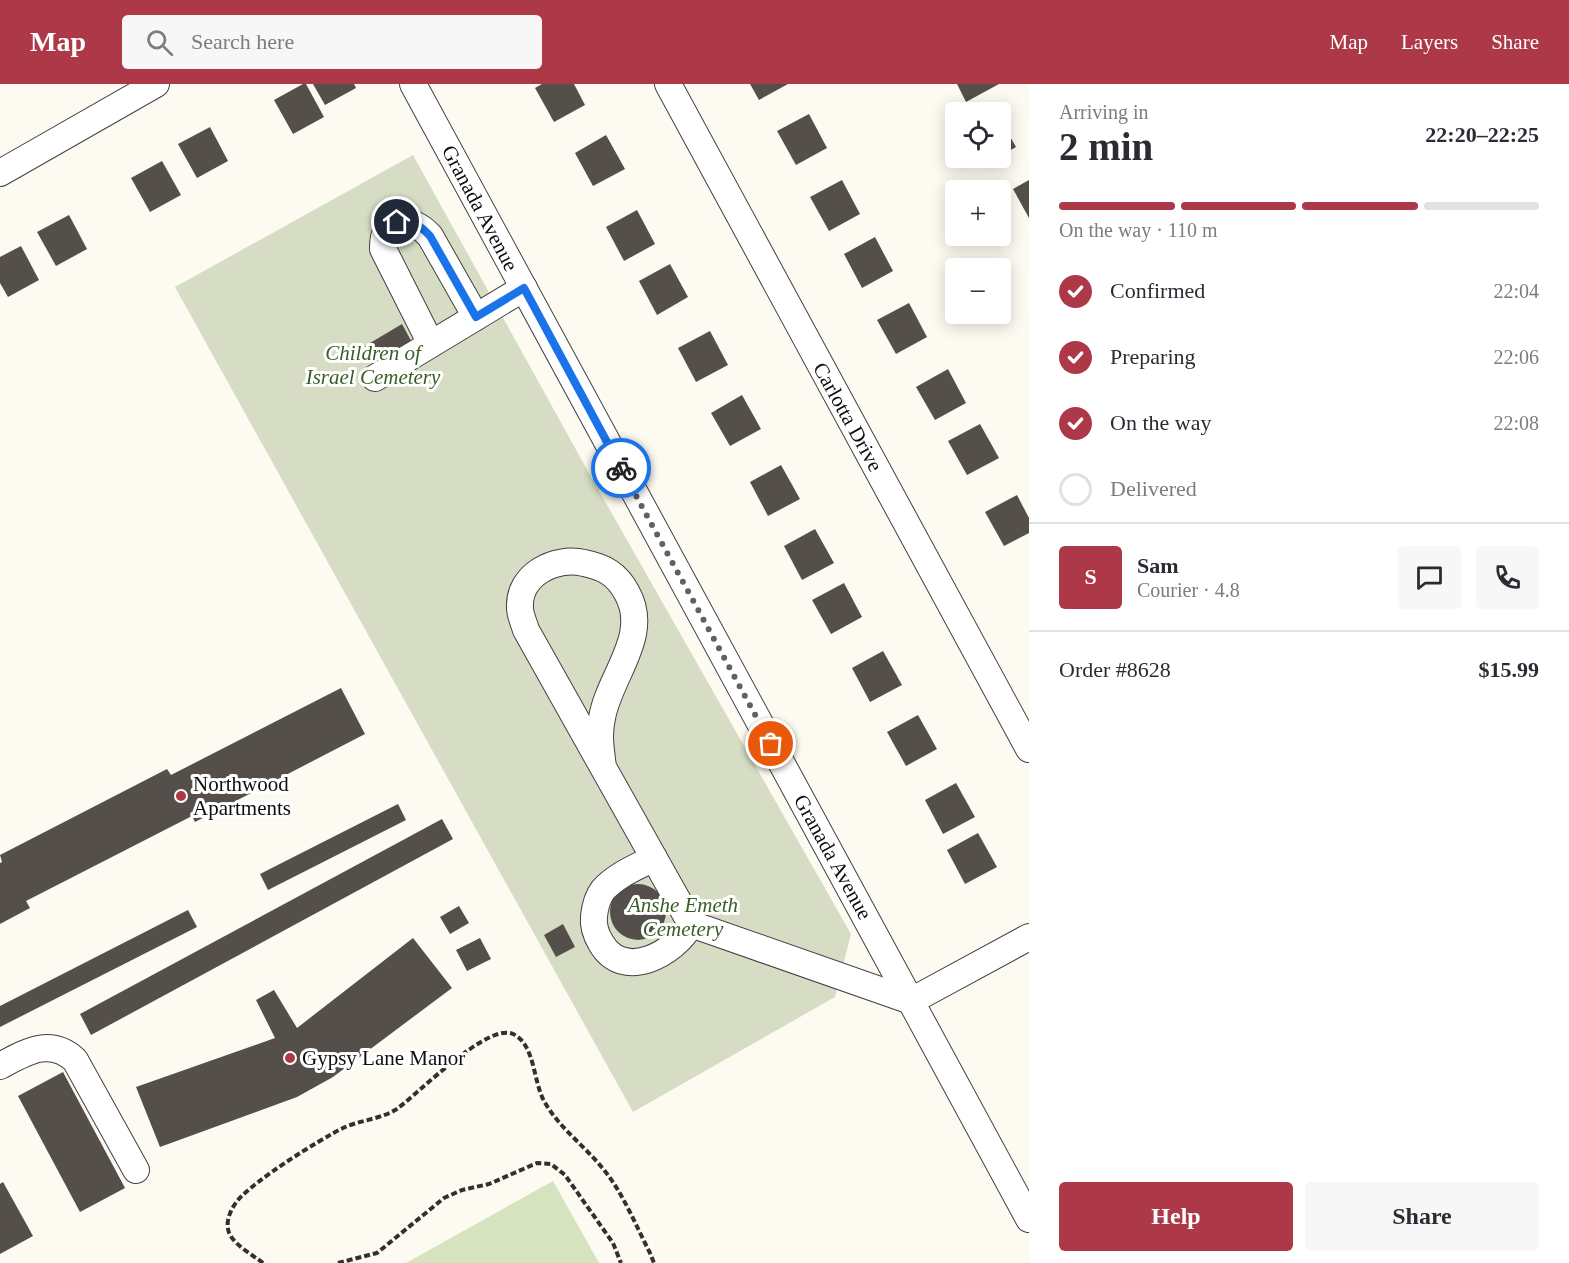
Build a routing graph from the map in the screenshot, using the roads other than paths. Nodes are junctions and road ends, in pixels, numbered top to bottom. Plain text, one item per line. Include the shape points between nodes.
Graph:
1 (156, 84) edge
2 (413, 84) edge
3 (668, 84) edge
4 (0, 173) edge
5 (524, 288) junction
6 (476, 317) junction
7 (431, 344) junction
8 (375, 378) dead end
9 (1029, 749) edge
10 (603, 768) junction
11 (654, 858) junction
12 (691, 924) junction
13 (1029, 937) edge
14 (911, 1001) junction
15 (0, 1066) edge
16 (136, 1170) dead end
17 (1029, 1219) edge

1 - 4 street
2 - 5 street, Granada Avenue
3 - 9 street, Carlotta Drive
5 - 6 street
5 - 14 street, Granada Avenue
6 - 7 street
6 - 7 street via 430,236 421,226 397,222 383,238 383,249
7 - 8 street
10 - 10 street via 526,630 520,609 524,586 536,573 558,562 605,568 621,581 633,602 635,628 602,716 599,743
10 - 11 street
11 - 12 street
11 - 12 street via 602,891 596,904 596,935 616,958 630,963 675,945
12 - 14 street
13 - 14 street
14 - 17 street, Granada Avenue
15 - 16 street via 33,1050 51,1047 65,1051 75,1060

